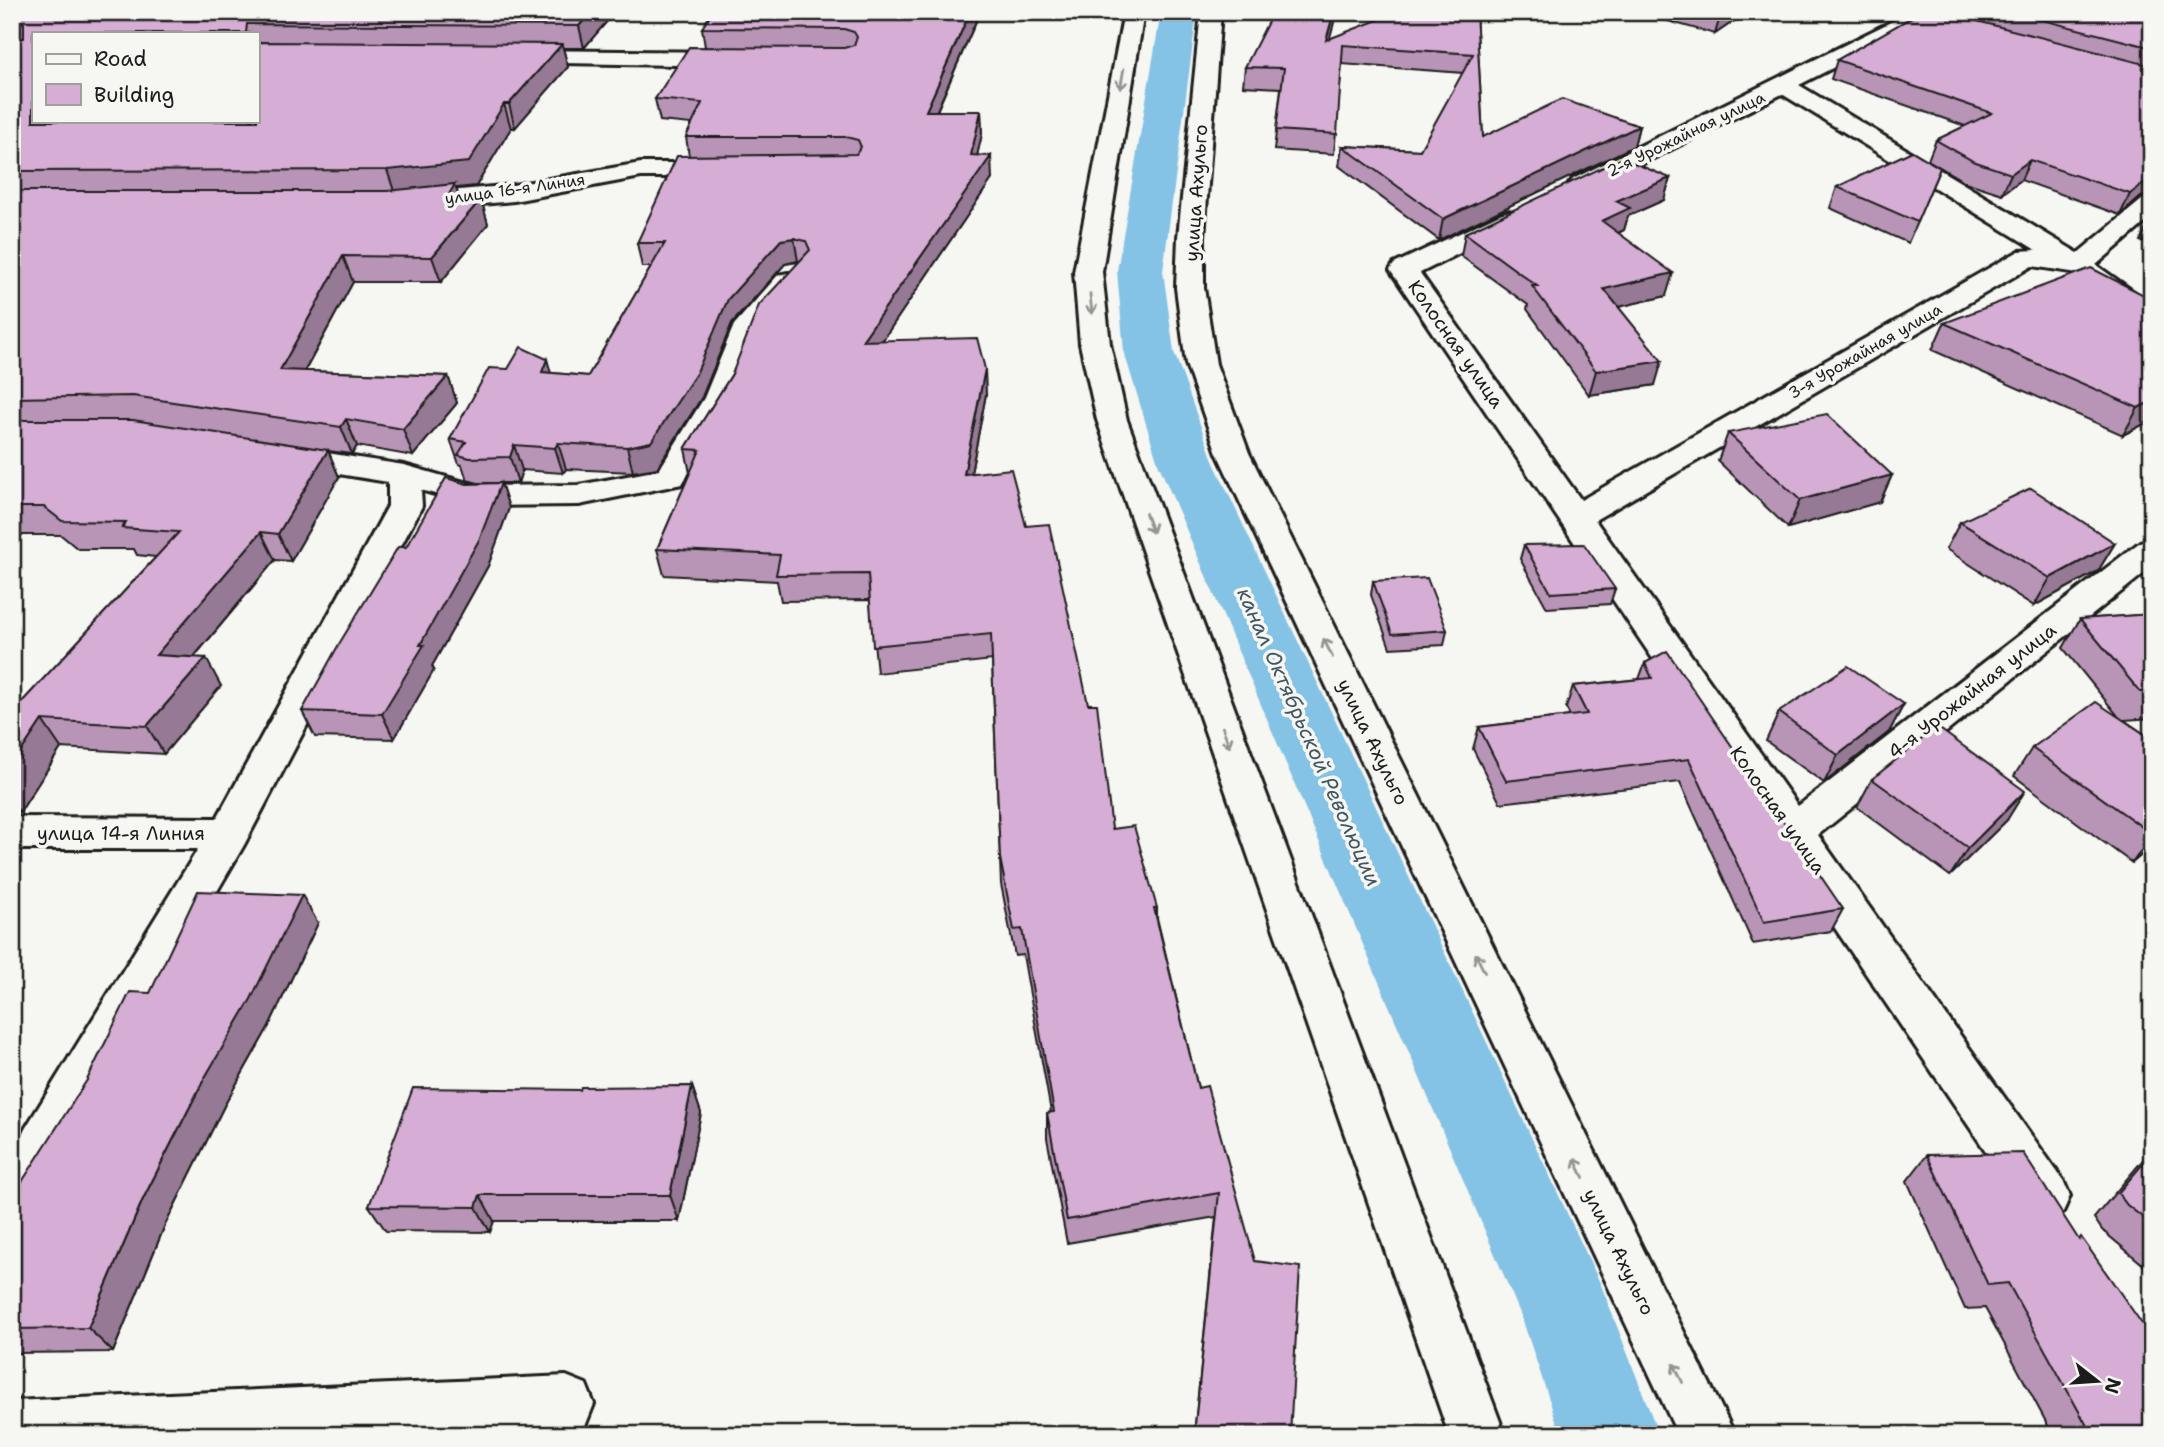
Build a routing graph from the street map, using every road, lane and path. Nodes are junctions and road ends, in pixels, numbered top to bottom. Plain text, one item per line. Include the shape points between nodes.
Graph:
1 (1134, 12) edge
2 (1211, 12) edge
3 (1922, 16) edge
4 (489, 57) edge
5 (762, 59) edge
6 (1785, 86) junction
7 (752, 169) edge
8 (1564, 193) edge
9 (2152, 204) edge
10 (381, 205) edge
11 (1527, 211) edge
12 (2079, 265) junction
13 (797, 272) edge
14 (2152, 319) edge
15 (255, 452) edge
16 (404, 475) junction
17 (1576, 517) junction
18 (2152, 550) edge
19 (1793, 832) junction
20 (12, 833) edge
21 (229, 834) junction
22 (12, 1196) edge
23 (2066, 1227) edge
24 (566, 1405) dead end
25 (12, 1429) edge
26 (1477, 1435) edge
27 (1707, 1435) edge

1 -> 26 street via 1088,272 1095,344 1112,420
27 -> 2 street, улица Ахульго via 1215,409 1201,364 1190,288
3 - 6 street, 2-я Урожайная улица
4 - 5 street
6 - 8 street, 2-я Урожайная улица
6 - 12 street
7 - 10 street, улица 16-я Линия via 641,170 514,192
9 - 12 street
11 - 17 street, Колосная улица via 1404,270
12 - 14 street
12 - 17 street, 3-я Урожайная улица via 2028,257
13 - 16 street via 748,325 719,398 671,477 579,495 475,496
15 - 16 street
16 - 21 street via 405,506
17 - 19 street, Колосная улица
18 - 19 street, 4-я Урожайная улица
19 - 23 street, Колосная улица
20 - 21 street, улица 14-я Линия
21 - 22 street
24 - 25 street

